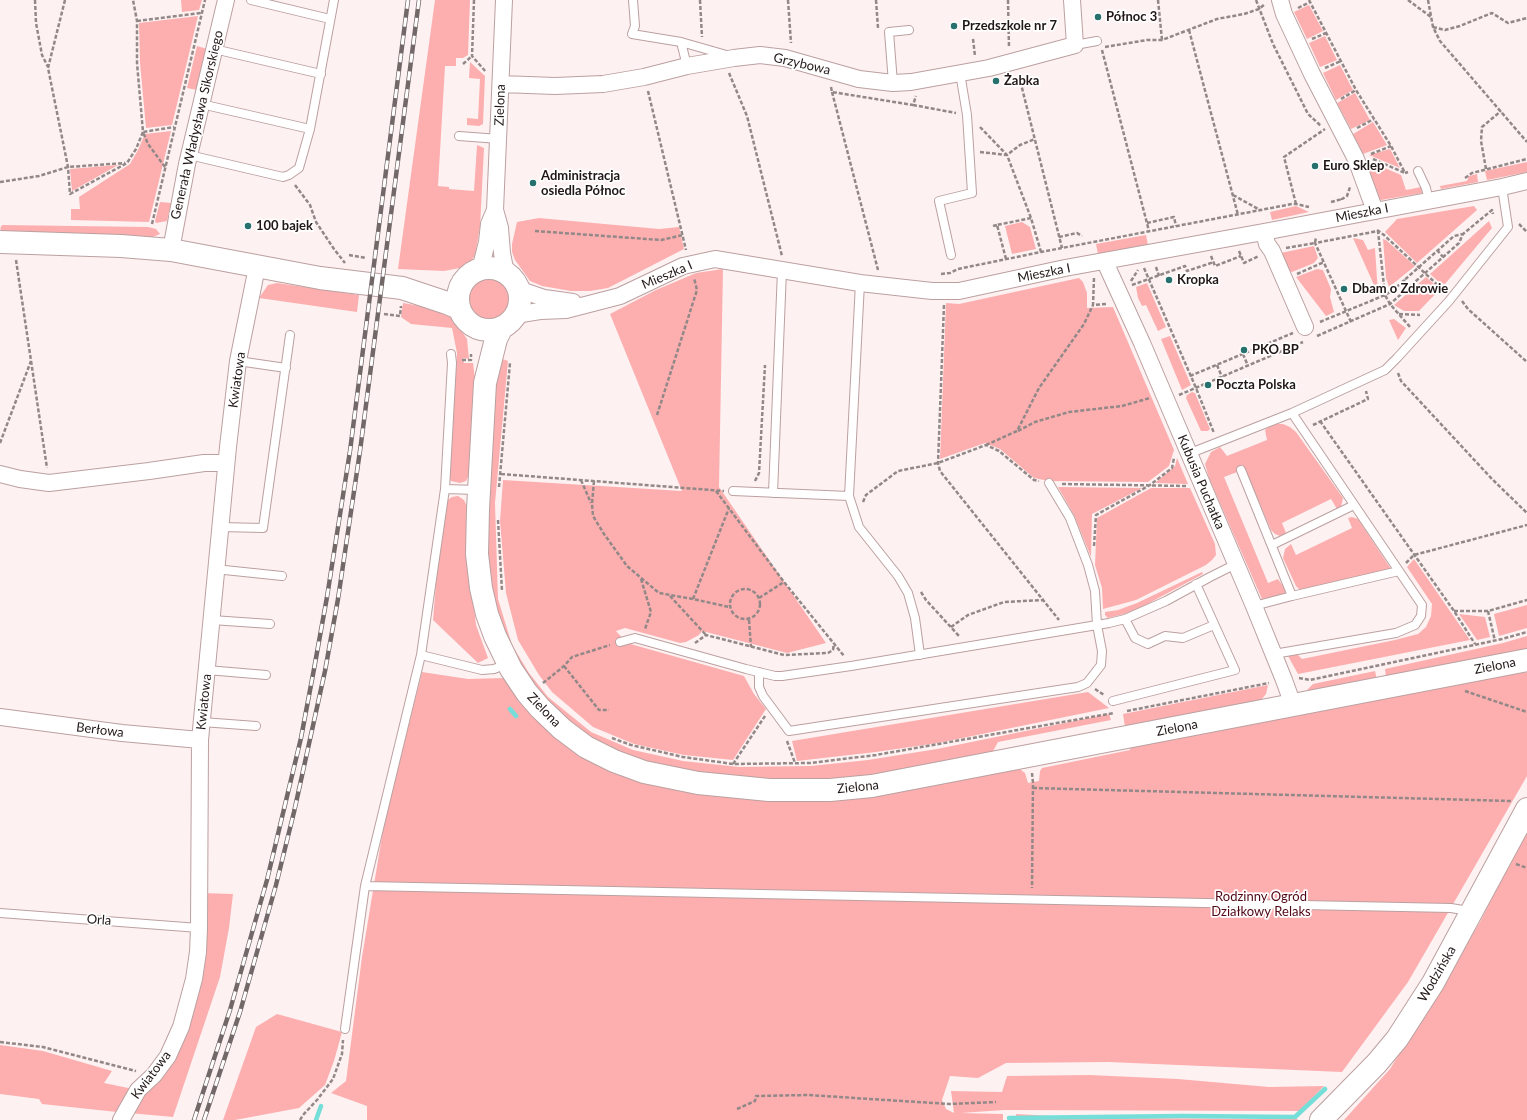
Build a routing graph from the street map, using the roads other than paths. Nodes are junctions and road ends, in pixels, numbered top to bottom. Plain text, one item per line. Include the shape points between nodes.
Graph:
1 (226, 0) edge
2 (251, 0) edge
3 (334, 0) edge
4 (504, 0) edge
5 (633, 0) edge
6 (1072, 0) edge
7 (1280, 0) edge
8 (330, 19) junction
9 (909, 30) dead end
10 (1097, 41) road end
11 (681, 42) junction
12 (1075, 45) junction
13 (214, 49) junction
14 (731, 64) junction
15 (687, 66) junction
16 (960, 73) junction
17 (321, 74) junction
18 (495, 79) junction
19 (892, 83) junction
20 (201, 104) junction
21 (310, 129) junction
22 (459, 136) dead end
23 (499, 138) junction
24 (189, 155) junction
25 (1418, 171) road end
26 (1527, 181) edge
27 (1502, 187) junction
28 (1429, 201) junction
29 (495, 210) junction
30 (1375, 219) junction
31 (1264, 232) junction
32 (0, 242) edge
33 (171, 250) junction
34 (951, 255) dead end
35 (1105, 262) junction
36 (779, 264) junction
37 (257, 266) junction
38 (471, 276) junction
39 (512, 281) junction
40 (860, 283) junction
41 (402, 288) junction
42 (591, 302) junction
43 (460, 308) junction
44 (508, 321) junction
45 (473, 325) junction
46 (290, 335) dead end
47 (1309, 335) road end
48 (451, 354) dead end
49 (238, 361) junction
50 (286, 368) junction
51 (485, 383) junction
52 (1292, 413) junction
53 (1182, 455) junction
54 (226, 464) junction
55 (1241, 470) dead end
56 (0, 474) edge
57 (1049, 484) road end
58 (445, 489) junction
59 (489, 489) junction
60 (732, 491) dead end
61 (773, 493) junction
62 (849, 496) junction
63 (1354, 505) junction
64 (220, 527) junction
65 (1272, 545) junction
66 (1236, 564) junction
67 (216, 569) junction
68 (1399, 571) junction
69 (282, 576) dead end
70 (1196, 584) junction
71 (1292, 596) junction
72 (1254, 606) junction
73 (1125, 619) junction
74 (212, 620) junction
75 (270, 624) dead end
76 (1097, 625) junction
77 (1214, 625) junction
78 (620, 642) dead end
79 (1274, 654) junction
80 (421, 655) junction
81 (920, 655) junction
82 (1527, 660) edge
83 (508, 664) junction
84 (207, 670) junction
85 (759, 672) junction
86 (266, 675) dead end
87 (1113, 701) road end
88 (1293, 705) junction
89 (0, 717) edge
90 (202, 722) junction
91 (256, 726) dead end
92 (200, 740) junction
93 (1520, 805) edge
94 (366, 886) junction
95 (0, 913) edge
96 (1471, 914) junction
97 (199, 928) junction
98 (345, 1029) road end
99 (121, 1120) edge
100 (1321, 1120) edge

1 - 13 street, Generała Władysława Sikorskiego
2 - 8 lane
3 - 8 lane
4 - 18 street, Zielona
5 - 11 lane via 632,34
6 - 12 street
7 - 30 street via 1337,133 1356,159
8 - 17 lane
9 - 19 lane via 889,32
10 - 12 lane
11 - 14 lane via 726,53
11 - 15 lane
12 - 16 street, Grzybowa
13 - 17 lane
13 - 20 street, Generała Władysława Sikorskiego
14 - 15 street, Grzybowa
14 - 19 street, Grzybowa via 760,55 785,58 859,78
15 - 18 street, Grzybowa via 603,84 555,86
16 - 19 street, Grzybowa
16 - 34 lane via 967,115 972,193 939,201
17 - 21 lane
18 - 23 street, Zielona
20 - 21 lane
20 - 24 street, Generała Władysława Sikorskiego
21 - 24 lane via 299,168 283,177
22 - 23 lane
23 - 29 street, Zielona
24 - 33 street, Generała Władysława Sikorskiego
25 - 28 lane
26 - 27 street, Mieszka I
27 - 28 street, Mieszka I
27 - 52 lane via 1508,226 1449,301 1397,358 1385,370
28 - 30 street, Mieszka I
29 - 38 street, Zielona via 489,224 487,242
29 - 39 street, Zielona via 500,228 502,253
30 - 31 street, Mieszka I
31 - 35 street, Mieszka I
31 - 47 street via 1267,244
32 - 33 main road
33 - 37 main road
35 - 40 street, Mieszka I via 958,291 932,291
35 - 53 street, Kubusia Puchatka via 1142,343
36 - 40 street, Mieszka I
36 - 42 street, Mieszka I via 714,259 683,266 620,296
36 - 61 lane
37 - 41 main road via 320,278
37 - 49 street, Kwiatowa
38 - 39 main road via 491,268 502,271
38 - 41 main road via 451,285
38 - 43 main road via 458,298
39 - 42 street, Mieszka I via 544,298
39 - 44 main road via 519,302
40 - 62 lane
41 - 43 main road
42 - 44 street, Mieszka I via 566,310 533,312
43 - 45 main road via 466,320
44 - 45 main road via 490,330
44 - 51 main road, Zielona via 496,340
45 - 51 main road, Zielona via 478,338
46 - 50 lane
48 - 58 lane
49 - 50 lane
49 - 54 street, Kwiatowa
50 - 64 lane via 263,528
51 - 59 main road, Zielona
52 - 53 lane
52 - 63 lane
53 - 66 street, Kubusia Puchatka
54 - 56 street via 204,463 50,483
54 - 64 street, Kwiatowa
55 - 65 lane
57 - 76 lane via 1070,518 1088,565 1095,591
58 - 59 lane
58 - 80 lane
59 - 83 main road, Zielona via 477,547 481,588 491,627
60 - 61 lane
61 - 62 lane
62 - 81 lane via 859,527 898,576 908,593
63 - 65 lane
63 - 68 lane
64 - 67 street, Kwiatowa
65 - 71 lane
66 - 70 lane
66 - 72 street, Kubusia Puchatka
67 - 69 lane
67 - 74 street, Kwiatowa
68 - 71 lane
68 - 79 lane via 1422,605 1421,616 1414,625 1396,632
70 - 73 lane
70 - 77 lane
71 - 72 lane
72 - 79 street, Kubusia Puchatka
73 - 76 lane
73 - 77 lane via 1134,638 1148,644 1165,636 1183,638
74 - 75 lane
74 - 84 street, Kwiatowa
76 - 81 lane
76 - 85 lane via 1102,651 1101,665 1086,683 1078,687 789,731 763,696 759,687
77 - 87 lane via 1235,670
78 - 85 lane via 635,638
79 - 88 street, Kubusia Puchatka
80 - 83 lane via 482,670
80 - 94 lane
81 - 85 lane via 782,676
82 - 88 main road, Zielona
83 - 88 main road, Zielona via 527,693 547,715 578,741 604,757 635,770 665,778 769,790 830,790 893,783
84 - 86 lane
84 - 90 street, Kwiatowa
89 - 92 street, Berłowa
90 - 91 lane
90 - 92 street, Kwiatowa
92 - 97 street, Kwiatowa
93 - 96 main road, Wodzińska
94 - 96 lane via 1451,908
94 - 98 lane
95 - 97 lane, Orla
96 - 100 main road, Wodzińska via 1433,983 1397,1039 1377,1064
97 - 99 street, Kwiatowa via 194,979 181,1027 168,1056 154,1076 138,1090

